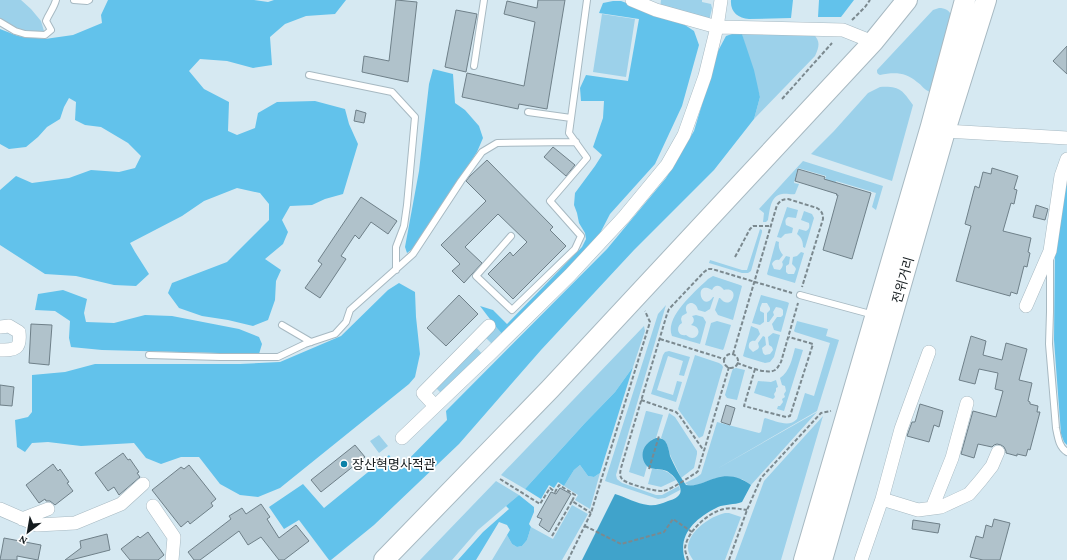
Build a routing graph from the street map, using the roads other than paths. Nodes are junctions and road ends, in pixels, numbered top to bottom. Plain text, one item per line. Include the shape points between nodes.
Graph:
1 (56, 0) edge
2 (74, 0) edge
3 (89, 0) edge
4 (484, 0) edge
5 (587, 0) edge
6 (632, 0) edge
7 (721, 0) edge
8 (907, 0) edge
9 (965, 0) edge
10 (986, 0) edge
11 (0, 22) edge
12 (717, 27) junction
13 (873, 42) junction
14 (474, 66) dead end
15 (310, 75) dead end
16 (528, 112) dead end
17 (571, 118) junction
18 (946, 131) junction
19 (1067, 138) edge
20 (576, 142) junction
21 (1067, 159) edge
22 (511, 236) dead end
23 (1050, 251) junction
24 (396, 270) junction
25 (800, 295) road end
26 (1026, 306) dead end
27 (875, 316) junction
28 (282, 325) dead end
29 (0, 326) edge
30 (489, 326) dead end
31 (312, 342) junction
32 (0, 350) edge
33 (929, 352) dead end
34 (150, 355) dead end
35 (967, 403) dead end
36 (435, 406) junction
37 (402, 438) dead end
38 (998, 452) dead end
39 (1067, 452) edge
40 (143, 484) dead end
41 (882, 499) junction
42 (152, 506) dead end
43 (932, 508) junction
44 (0, 509) edge
45 (48, 509) dead end
46 (22, 518) junction
47 (172, 560) edge
48 (384, 560) edge
49 (804, 560) edge
50 (822, 560) edge
51 (861, 560) edge

1 - 11 lane via 46,21 51,30 45,35 25,34
2 - 3 lane
4 - 14 lane
5 - 17 lane
6 - 12 street via 656,10
7 - 12 street
8 - 13 main road
9 - 27 main road, 전위거리
10 - 18 main road, 전위거리
12 - 13 street via 843,30
12 - 36 street via 705,76 684,135 667,165 624,217 570,275
13 - 48 main road via 550,389
15 - 24 lane via 392,92 415,117 408,206 396,247
16 - 17 lane
17 - 20 lane via 569,133
18 - 19 street
18 - 50 main road, 전위거리
20 - 22 lane via 587,158 550,201 581,236 575,249 512,310 476,276
20 - 24 lane via 497,143 482,152 413,254
21 - 23 street via 1061,176
23 - 26 street
23 - 39 lane via 1049,344 1058,440
24 - 31 lane via 350,310 346,322 335,334
25 - 27 lane
27 - 49 main road, 전위거리
28 - 31 lane
29 - 32 street via 9,326 19,332 20,342 18,347 11,350
30 - 36 street via 423,393
31 - 34 lane via 278,357
33 - 41 street via 901,428
35 - 43 street via 952,458
36 - 37 street
38 - 43 street via 992,466 968,494 941,507
40 - 46 street via 121,504 75,523 37,525
41 - 43 street via 918,510
41 - 51 street
42 - 47 street via 174,537
44 - 46 street
45 - 46 street

